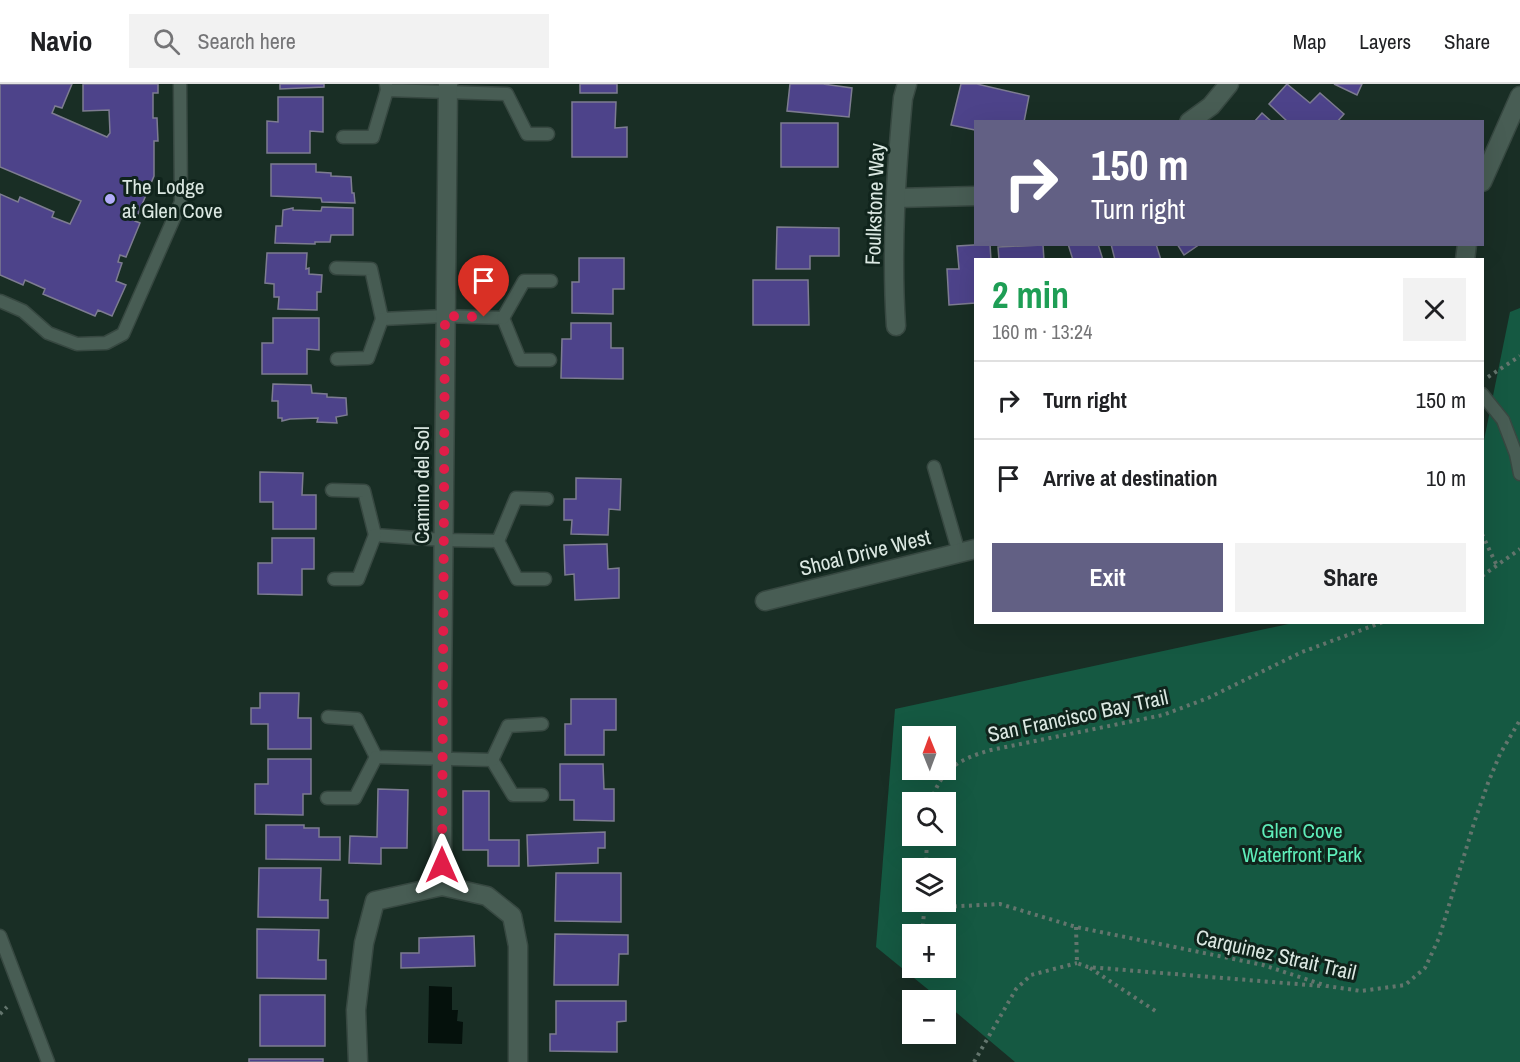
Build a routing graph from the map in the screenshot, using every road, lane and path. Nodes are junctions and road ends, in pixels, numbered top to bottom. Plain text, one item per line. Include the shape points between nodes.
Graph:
1 (180, 84) edge
2 (907, 84) edge
3 (1229, 84) edge
4 (386, 87) edge
5 (448, 88) edge
6 (511, 89) edge
7 (1517, 108) edge
8 (1192, 120) edge
9 (548, 134) dead end
10 (343, 136) dead end
11 (1484, 178) edge
12 (974, 196) edge
13 (896, 198) junction
14 (336, 268) dead end
15 (551, 281) dead end
16 (0, 302) edge
17 (445, 316) junction
18 (503, 318) junction
19 (382, 319) junction
20 (896, 326) dead end
21 (1520, 356) edge
22 (337, 359) dead end
23 (550, 360) dead end
24 (1484, 380) edge
25 (1484, 396) edge
26 (934, 468) dead end
27 (1520, 474) edge
28 (332, 489) dead end
29 (547, 499) dead end
30 (375, 535) junction
31 (1484, 538) edge
32 (444, 540) junction
33 (498, 541) junction
34 (1520, 549) edge
35 (967, 551) edge
36 (1497, 566) junction
37 (1484, 575) edge
38 (334, 579) dead end
39 (545, 579) dead end
40 (765, 601) dead end
41 (1378, 624) edge
42 (328, 717) dead end
43 (1520, 720) edge
44 (542, 724) dead end
45 (376, 758) junction
46 (442, 759) junction
47 (492, 760) junction
48 (934, 792) edge
49 (542, 795) dead end
50 (327, 798) dead end
51 (442, 886) junction
52 (956, 906) edge
53 (1076, 927) junction
54 (0, 936) edge
55 (1077, 963) junction
56 (1088, 967) junction
57 (1328, 986) junction
58 (1158, 1012) dead end
59 (48, 1062) edge
60 (358, 1062) edge
61 (518, 1062) edge
62 (974, 1062) edge

1 - 16 lane via 181,202 123,334 106,343 77,344 48,333 23,311
2 - 13 street, Foulkstone Way
3 - 8 street via 1211,106
4 - 5 lane
4 - 10 lane via 373,137
5 - 6 lane
5 - 17 street, Camino del Sol
6 - 9 lane via 527,134
7 - 11 street
12 - 13 street
13 - 20 street, Foulkstone Way
14 - 19 lane via 371,269
15 - 18 lane via 524,281
17 - 18 lane
17 - 19 lane
17 - 32 street, Camino del Sol
18 - 23 lane via 520,360
19 - 22 lane via 368,358
21 - 24 path
25 - 27 lane via 1503,420
26 - 35 lane
28 - 30 lane via 364,491
29 - 33 lane via 516,498
30 - 32 lane
30 - 38 lane via 358,579
31 - 36 path
32 - 33 lane
32 - 46 street, Camino del Sol
33 - 39 lane via 517,579
34 - 36 path
35 - 40 street, Shoal Drive West
36 - 37 path
41 - 48 path, San Francisco Bay Trail via 1302,652 1208,698 1163,715 967,757 950,770
42 - 45 lane via 357,720
43 - 57 path, Carquinez Strait Trail via 1488,783 1439,938 1425,968 1405,985 1361,991
44 - 47 lane via 508,726
45 - 46 lane
45 - 50 lane via 356,798
46 - 47 lane
46 - 51 street, Camino del Sol
47 - 49 lane via 513,795
51 - 60 street via 375,901 364,943 357,999
51 - 61 street via 487,896 512,916 518,946
52 - 53 path, Carquinez Strait Trail via 1000,904
53 - 55 path
53 - 57 path, Carquinez Strait Trail via 1263,965
54 - 59 lane
55 - 56 path
55 - 62 path via 1031,975 1016,989
56 - 57 path
56 - 58 path

